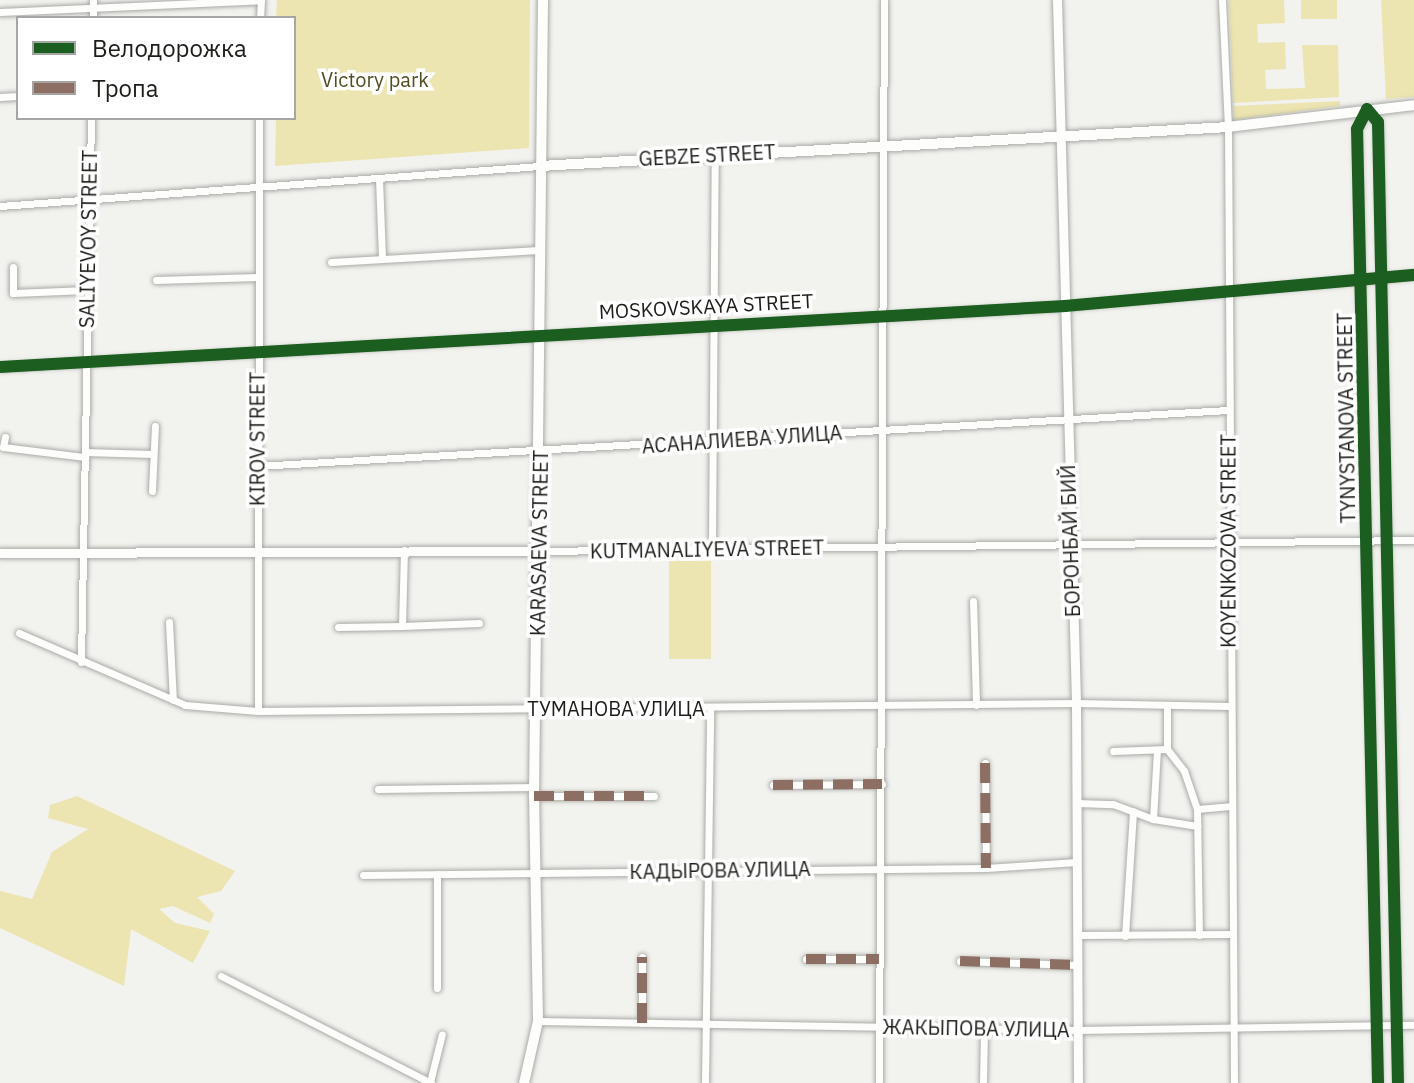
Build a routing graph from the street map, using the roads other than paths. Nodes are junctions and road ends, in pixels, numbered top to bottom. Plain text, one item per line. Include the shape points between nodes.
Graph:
1 (261, 0) edge
2 (543, 0) edge
3 (884, 0) edge
4 (1057, 0) edge
5 (1222, 0) edge
6 (93, 4) edge
7 (0, 12) edge
8 (1414, 105) edge
9 (1367, 109) junction
10 (91, 120) edge
11 (259, 120) edge
12 (1228, 127) junction
13 (1063, 137) junction
14 (883, 147) junction
15 (715, 154) junction
16 (540, 166) junction
17 (379, 179) junction
18 (259, 189) junction
19 (89, 200) junction
20 (0, 206) edge
21 (540, 250) junction
22 (382, 258) junction
23 (331, 262) dead end
24 (13, 267) dead end
25 (1414, 275) edge
26 (258, 277) junction
27 (1382, 277) junction
28 (1363, 279) junction
29 (156, 280) dead end
30 (87, 290) junction
31 (1227, 294) junction
32 (1065, 306) junction
33 (882, 317) junction
34 (713, 326) junction
35 (540, 335) junction
36 (258, 351) junction
37 (86, 363) junction
38 (0, 367) edge
39 (1227, 410) junction
40 (1066, 418) junction
41 (155, 426) dead end
42 (882, 428) junction
43 (5, 437) dead end
44 (713, 441) junction
45 (540, 450) junction
46 (85, 454) junction
47 (153, 454) junction
48 (257, 466) junction
49 (152, 491) dead end
50 (1414, 540) edge
51 (1368, 541) junction
52 (1389, 541) junction
53 (1230, 543) junction
54 (712, 547) junction
55 (881, 548) junction
56 (1070, 548) junction
57 (256, 550) junction
58 (404, 550) junction
59 (539, 551) junction
60 (0, 553) edge
61 (84, 553) junction
62 (973, 601) dead end
63 (169, 622) dead end
64 (479, 623) dead end
65 (402, 626) junction
66 (338, 627) dead end
67 (19, 633) dead end
68 (81, 662) junction
69 (173, 700) junction
70 (1076, 703) junction
71 (884, 705) junction
72 (976, 705) junction
73 (1167, 705) junction
74 (1229, 706) junction
75 (710, 707) junction
76 (537, 708) junction
77 (258, 711) junction
78 (1167, 749) junction
79 (1157, 750) junction
80 (1113, 751) dead end
81 (985, 763) dead end
82 (882, 784) junction
83 (773, 785) dead end
84 (378, 789) dead end
85 (534, 792) junction
86 (654, 796) dead end
87 (1077, 803) junction
88 (1230, 806) junction
89 (1197, 809) junction
90 (1133, 811) junction
91 (1153, 819) junction
92 (1197, 826) junction
93 (1077, 862) junction
94 (880, 868) junction
95 (986, 868) junction
96 (708, 869) junction
97 (437, 874) junction
98 (535, 874) junction
99 (363, 875) dead end
100 (1231, 934) junction
101 (1077, 935) junction
102 (1199, 935) junction
103 (1125, 936) junction
104 (642, 957) dead end
105 (806, 959) dead end
106 (879, 959) junction
107 (960, 961) dead end
108 (1077, 965) junction
109 (221, 976) dead end
110 (437, 988) dead end
111 (538, 1021) junction
112 (642, 1023) junction
113 (1232, 1025) junction
114 (1397, 1025) junction
115 (1414, 1025) edge
116 (706, 1026) junction
117 (1376, 1026) junction
118 (879, 1027) junction
119 (984, 1029) junction
120 (1077, 1030) junction
121 (442, 1034) dead end
122 (430, 1083) edge
123 (524, 1083) edge
124 (705, 1083) edge
125 (879, 1083) edge
126 (983, 1083) edge
127 (1078, 1083) edge
128 (1234, 1083) edge
129 (1378, 1083) edge
130 (1398, 1083) edge

1 - 6 street
2 - 16 main road, KARASAEVA STREET
3 - 14 street
4 - 13 street, БОРОНБАЙ БИЙ
5 - 12 street, KOYENKOZOVA STREET
6 - 7 street
8 - 9 main road, GEBZE STREET
9 - 12 main road, GEBZE STREET
9 - 27 street, TYNYSTANOVA STREET via 1378,122
9 - 28 street, TYNYSTANOVA STREET via 1357,129
10 - 19 street, SALIYEVOY STREET
11 - 18 street, KIROV STREET
12 - 13 main road, GEBZE STREET
12 - 31 street, KOYENKOZOVA STREET
13 - 14 main road, GEBZE STREET
13 - 32 street, БОРОНБАЙ БИЙ
14 - 15 main road, GEBZE STREET
14 - 33 street
15 - 16 main road, GEBZE STREET
15 - 34 street
16 - 17 street, GEBZE STREET
16 - 21 main road, KARASAEVA STREET
17 - 18 street, GEBZE STREET
17 - 22 street
18 - 19 street, GEBZE STREET
18 - 26 street, KIROV STREET
19 - 20 street, GEBZE STREET
19 - 30 street, SALIYEVOY STREET
21 - 22 street
21 - 35 main road, KARASAEVA STREET
22 - 23 street
24 - 30 street via 13,293
25 - 27 street, MOSKOVSKAYA STREET
26 - 29 street
26 - 36 street, KIROV STREET
27 - 28 street, MOSKOVSKAYA STREET
27 - 52 street, TYNYSTANOVA STREET
28 - 31 street, MOSKOVSKAYA STREET
28 - 51 street, TYNYSTANOVA STREET
30 - 37 street, SALIYEVOY STREET
31 - 32 street, MOSKOVSKAYA STREET
31 - 39 street, KOYENKOZOVA STREET
32 - 33 street, MOSKOVSKAYA STREET
32 - 40 street, БОРОНБАЙ БИЙ
33 - 34 street, MOSKOVSKAYA STREET
33 - 42 street
34 - 35 street, MOSKOVSKAYA STREET
34 - 44 street
35 - 36 street, MOSKOVSKAYA STREET
35 - 45 main road, KARASAEVA STREET
36 - 37 street, MOSKOVSKAYA STREET
36 - 48 street, KIROV STREET
37 - 38 street, MOSKOVSKAYA STREET
37 - 46 street, SALIYEVOY STREET
39 - 40 street, АСАНАЛИЕВА УЛИЦА
39 - 53 street, KOYENKOZOVA STREET
40 - 42 street, АСАНАЛИЕВА УЛИЦА
40 - 56 street, БОРОНБАЙ БИЙ
41 - 47 street
42 - 44 street, АСАНАЛИЕВА УЛИЦА
42 - 55 street
43 - 46 street via 3,447
44 - 45 street, АСАНАЛИЕВА УЛИЦА
44 - 54 street
45 - 48 street, АСАНАЛИЕВА УЛИЦА
45 - 59 main road, KARASAEVA STREET
46 - 47 street
46 - 61 street, SALIYEVOY STREET
47 - 49 street
48 - 57 street, KIROV STREET
50 - 52 street, KUTMANALIYEVA STREET
51 - 52 street, KUTMANALIYEVA STREET
51 - 53 street, KUTMANALIYEVA STREET
51 - 117 street, TYNYSTANOVA STREET
52 - 114 street, TYNYSTANOVA STREET
53 - 56 street, KUTMANALIYEVA STREET
53 - 74 street, KOYENKOZOVA STREET
54 - 55 street, KUTMANALIYEVA STREET
54 - 59 street, KUTMANALIYEVA STREET
55 - 56 street, KUTMANALIYEVA STREET
55 - 71 street
56 - 70 street, БОРОНБАЙ БИЙ
57 - 58 street, KUTMANALIYEVA STREET
57 - 61 street, KUTMANALIYEVA STREET
57 - 77 street, KIROV STREET
58 - 59 street, KUTMANALIYEVA STREET
58 - 65 street
59 - 76 main road, KARASAEVA STREET
60 - 61 street, KUTMANALIYEVA STREET
61 - 68 street, SALIYEVOY STREET
62 - 72 street
63 - 69 street
64 - 65 street
65 - 66 street
67 - 68 street, ТУМАНОВА УЛИЦА
68 - 69 street, ТУМАНОВА УЛИЦА
69 - 77 street, ТУМАНОВА УЛИЦА via 194,707
70 - 72 street, ТУМАНОВА УЛИЦА
70 - 73 street, ТУМАНОВА УЛИЦА
70 - 87 street, БОРОНБАЙ БИЙ
71 - 72 street, ТУМАНОВА УЛИЦА
71 - 75 street, ТУМАНОВА УЛИЦА
71 - 82 street
73 - 74 street, ТУМАНОВА УЛИЦА
73 - 78 street
74 - 88 street, KOYENKOZOVA STREET
75 - 76 street, ТУМАНОВА УЛИЦА
75 - 96 street
76 - 77 street, ТУМАНОВА УЛИЦА
76 - 85 main road, KARASAEVA STREET
78 - 79 street
78 - 89 street via 1184,771
79 - 80 street
79 - 91 street
81 - 95 street
82 - 83 street
82 - 94 street
84 - 85 street
85 - 86 street
85 - 98 main road, KARASAEVA STREET
87 - 90 street via 1113,804
87 - 93 street, БОРОНБАЙ БИЙ
88 - 89 street
88 - 100 street, KOYENKOZOVA STREET
89 - 92 street
90 - 91 street
90 - 103 street
91 - 92 street
92 - 102 street
93 - 95 street, КАДЫРОВА УЛИЦА
93 - 101 street, БОРОНБАЙ БИЙ
94 - 95 street, КАДЫРОВА УЛИЦА
94 - 96 street, КАДЫРОВА УЛИЦА
94 - 106 street
96 - 98 street, КАДЫРОВА УЛИЦА
96 - 116 street
97 - 98 street, КАДЫРОВА УЛИЦА
97 - 99 street, КАДЫРОВА УЛИЦА
97 - 110 street
98 - 111 main road, KARASAEVA STREET
100 - 102 street
100 - 113 street, KOYENKOZOVA STREET
101 - 103 street
101 - 108 street, БОРОНБАЙ БИЙ
102 - 103 street
104 - 112 street
105 - 106 street
106 - 118 street
107 - 108 street
108 - 120 street, БОРОНБАЙ БИЙ
109 - 122 street
111 - 112 street, ЖАКЫПОВА УЛИЦА
111 - 123 main road, KARASAEVA STREET
112 - 116 street, ЖАКЫПОВА УЛИЦА
113 - 117 street, ЖАКЫПОВА УЛИЦА
113 - 120 street, ЖАКЫПОВА УЛИЦА
113 - 128 street, KOYENKOZOVA STREET
114 - 115 street, ЖАКЫПОВА УЛИЦА
114 - 117 street, ЖАКЫПОВА УЛИЦА
114 - 130 street, TYNYSTANOVA STREET
116 - 118 street, ЖАКЫПОВА УЛИЦА
116 - 124 street
117 - 129 street, TYNYSTANOVA STREET
118 - 119 street, ЖАКЫПОВА УЛИЦА
118 - 125 street
119 - 120 street, ЖАКЫПОВА УЛИЦА
119 - 126 street
120 - 127 street, БОРОНБАЙ БИЙ
121 - 122 street

